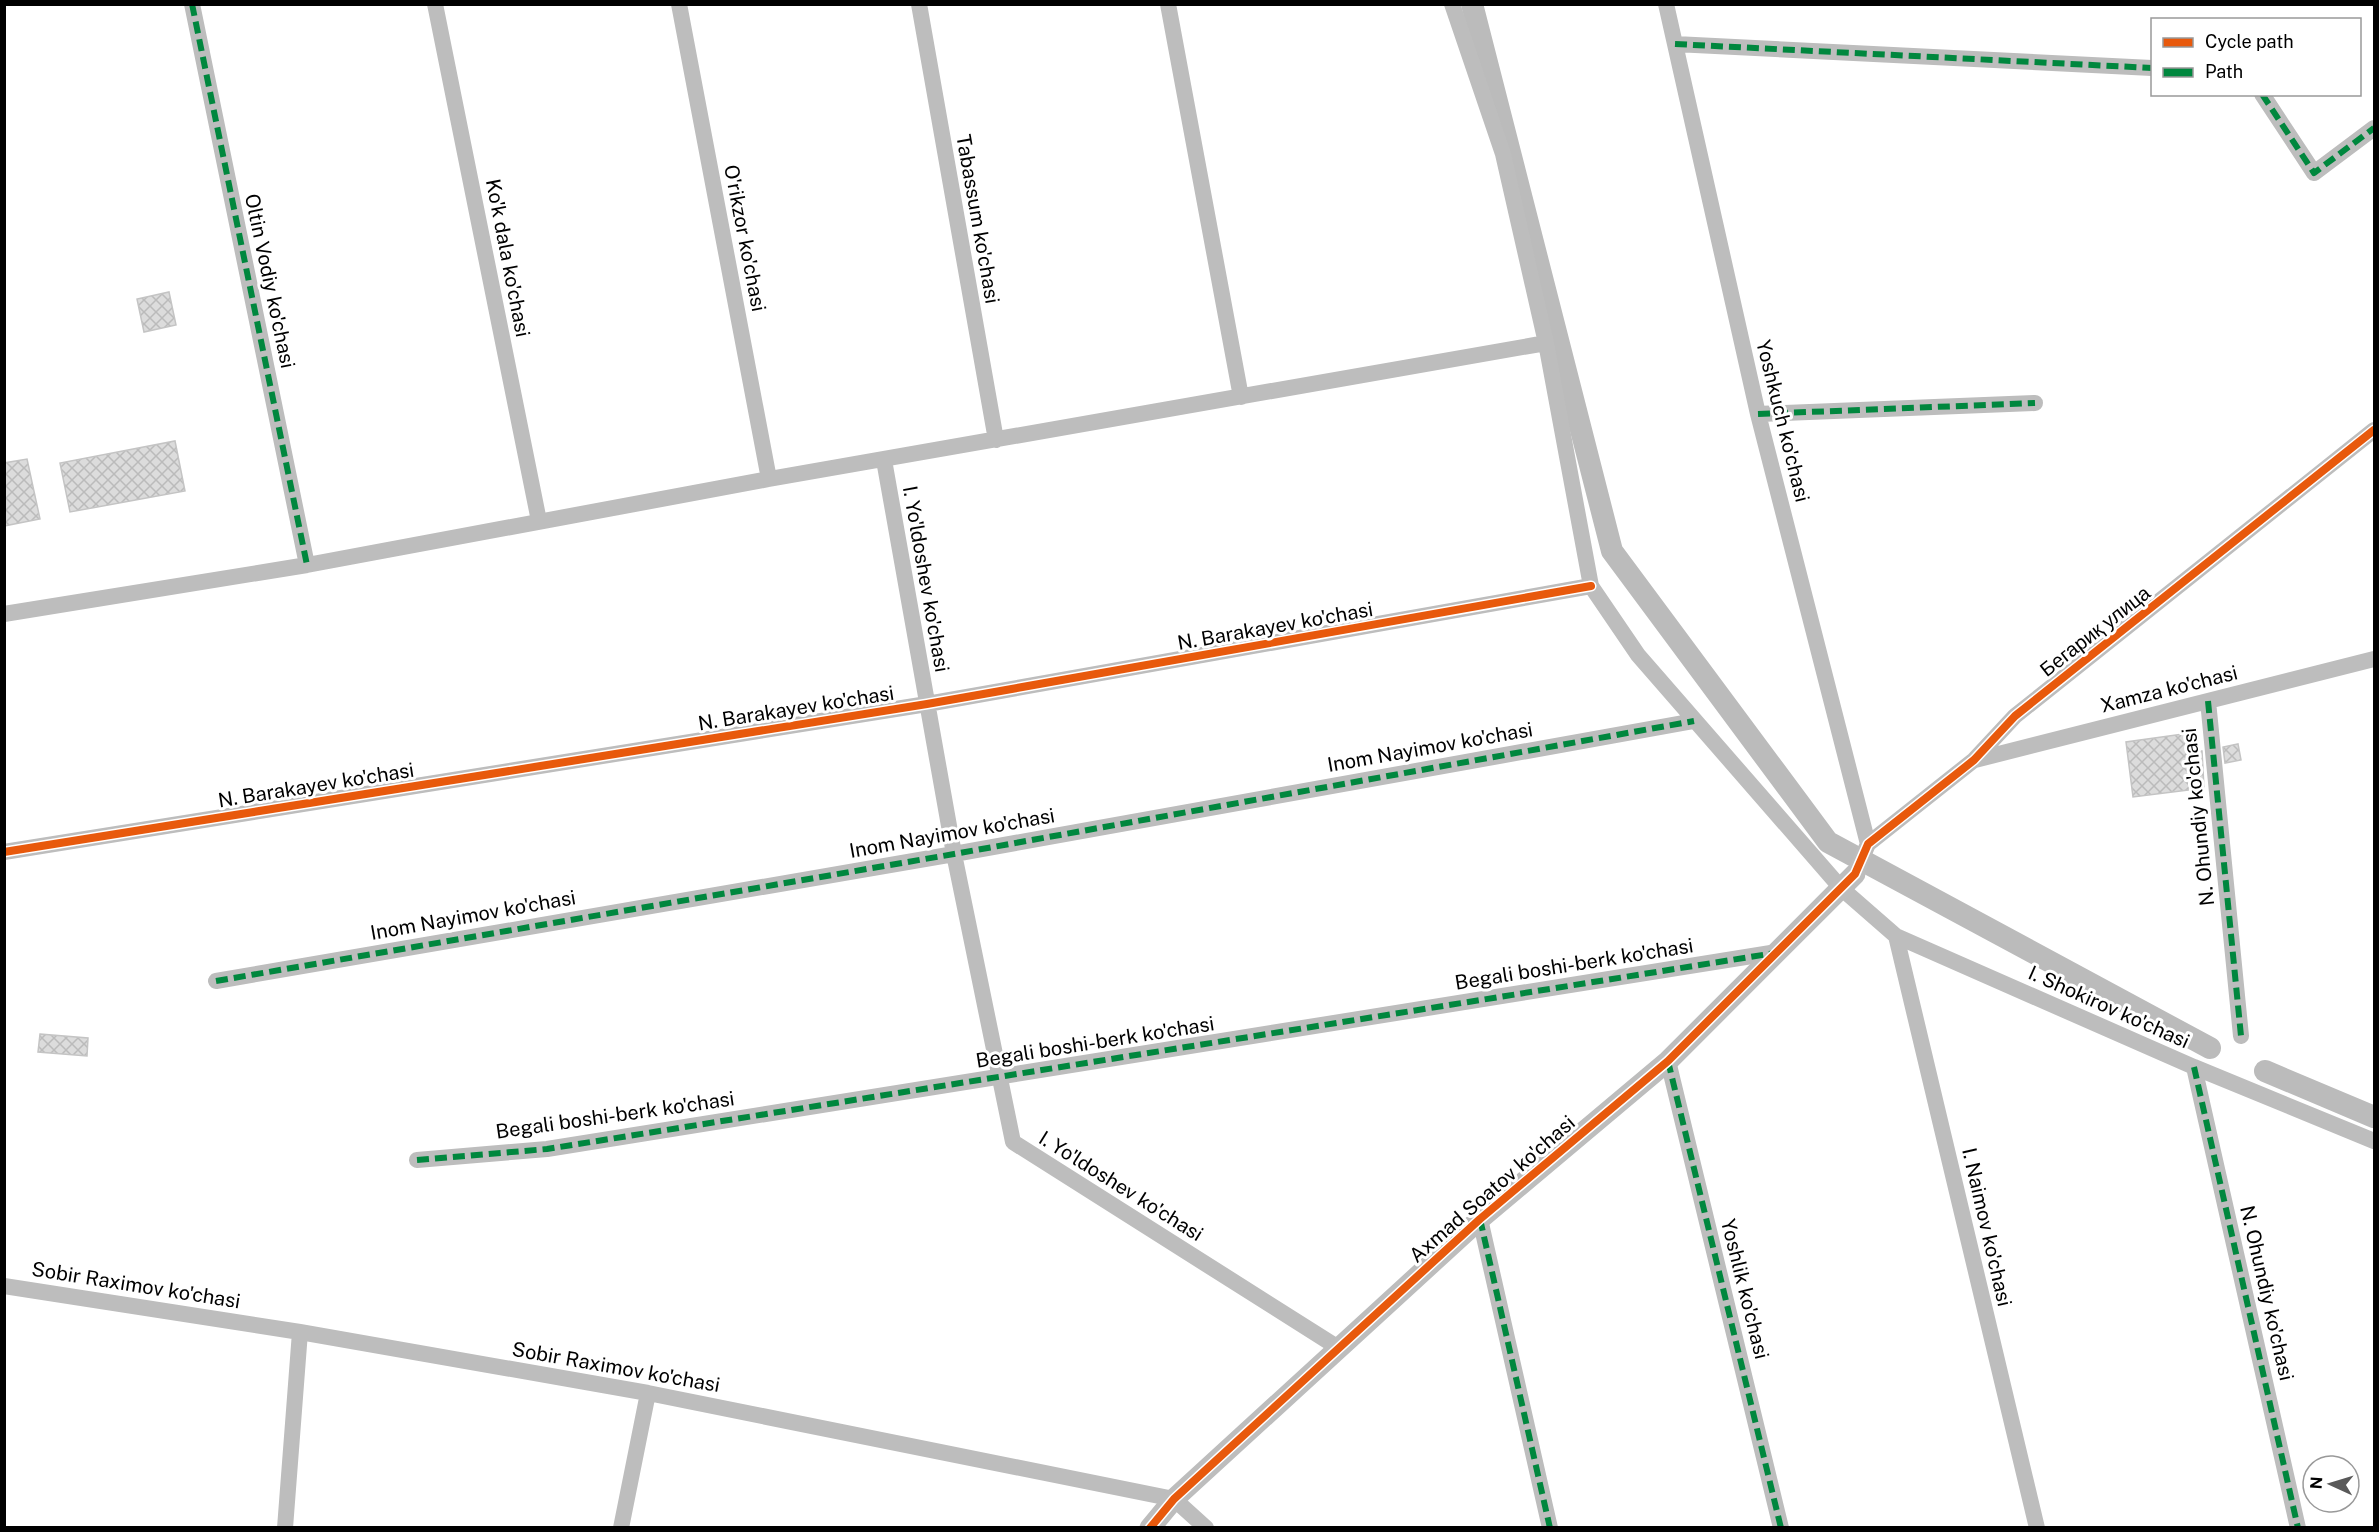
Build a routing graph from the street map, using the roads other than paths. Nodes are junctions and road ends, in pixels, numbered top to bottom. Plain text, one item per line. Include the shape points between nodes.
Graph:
1 (192, 4) edge
2 (435, 4) edge
3 (679, 4) edge
4 (919, 4) edge
5 (1168, 4) edge
6 (1452, 4) edge
7 (1666, 4) edge
8 (1675, 44) junction
9 (2151, 68) edge
10 (2263, 96) edge
11 (2374, 128) edge
12 (1546, 343) junction
13 (1241, 397) junction
14 (2035, 403) dead end
15 (1758, 414) junction
16 (2374, 430) edge
17 (996, 440) junction
18 (884, 460) junction
19 (769, 479) junction
20 (539, 520) junction
21 (307, 565) junction
22 (1591, 586) junction
23 (4, 615) edge
24 (2374, 660) edge
25 (2208, 701) junction
26 (927, 704) junction
27 (1694, 721) junction
28 (1974, 760) junction
29 (1868, 844) junction
30 (4, 852) edge
31 (954, 854) junction
32 (1853, 874) junction
33 (1896, 936) junction
34 (1777, 952) junction
35 (216, 981) dead end
36 (2241, 1036) dead end
37 (1668, 1061) junction
38 (2194, 1068) junction
39 (1001, 1078) junction
40 (2374, 1141) edge
41 (417, 1160) dead end
42 (1480, 1220) junction
43 (4, 1286) edge
44 (300, 1332) junction
45 (1337, 1347) junction
46 (648, 1393) junction
47 (1174, 1499) junction
48 (285, 1527) edge
49 (621, 1527) edge
50 (1150, 1527) edge
51 (1206, 1527) edge
52 (1550, 1527) edge
53 (1781, 1527) edge
54 (2037, 1527) edge
55 (2298, 1527) edge

1 - 21 street, Oltin Vodiy ko'chasi
2 - 20 street, Ko'k dala ko'chasi
3 - 19 street, O'rikzor ko'chasi
4 - 17 street, Tabassum ko'chasi
5 - 13 street
6 - 12 street via 1503,154
7 - 8 street, Yoshkuch ko'chasi
8 - 9 street
8 - 15 street, Yoshkuch ko'chasi
10 - 11 street via 2314,173
12 - 13 street
12 - 22 street
13 - 17 street
14 - 15 street
15 - 29 street, Yoshkuch ko'chasi
16 - 28 street, Бегариқ улица via 2015,716
17 - 18 street
18 - 19 street
18 - 26 street, I. Yo'ldoshev ko'chasi
19 - 20 street
20 - 21 street
21 - 23 street
22 - 26 street, N. Barakayev ko'chasi
22 - 27 street, I. Shokirov ko'chasi via 1638,655
24 - 25 street, Xamza ko'chasi
25 - 28 street, Xamza ko'chasi
25 - 36 street, N. Ohundiy ko'chasi
26 - 30 street, N. Barakayev ko'chasi
26 - 31 street, I. Yo'ldoshev ko'chasi
27 - 31 street, Inom Nayimov ko'chasi
27 - 32 street, I. Shokirov ko'chasi
28 - 29 street, Бегариқ улица
29 - 32 street
31 - 35 street, Inom Nayimov ko'chasi
31 - 39 street, I. Yo'ldoshev ko'chasi
32 - 33 street, I. Shokirov ko'chasi
32 - 34 street, Axmad Soatov ko'chasi
33 - 38 street, I. Shokirov ko'chasi
33 - 54 street, I. Naimov ko'chasi
34 - 37 street, Axmad Soatov ko'chasi
34 - 39 street, Begali boshi-berk ko'chasi
37 - 42 street, Axmad Soatov ko'chasi
37 - 53 street, Yoshlik ko'chasi
38 - 40 street, I. Shokirov ko'chasi
38 - 55 street, N. Ohundiy ko'chasi
39 - 41 street, Begali boshi-berk ko'chasi via 547,1149
39 - 45 street, I. Yo'ldoshev ko'chasi via 1013,1142
42 - 45 street, Axmad Soatov ko'chasi
42 - 52 street
43 - 44 street, Sobir Raximov ko'chasi
44 - 46 street, Sobir Raximov ko'chasi
44 - 48 street
45 - 47 street, Axmad Soatov ko'chasi
46 - 47 street, Sobir Raximov ko'chasi
46 - 49 street
47 - 50 street, Axmad Soatov ko'chasi
47 - 51 street, Sobir Raximov ko'chasi

